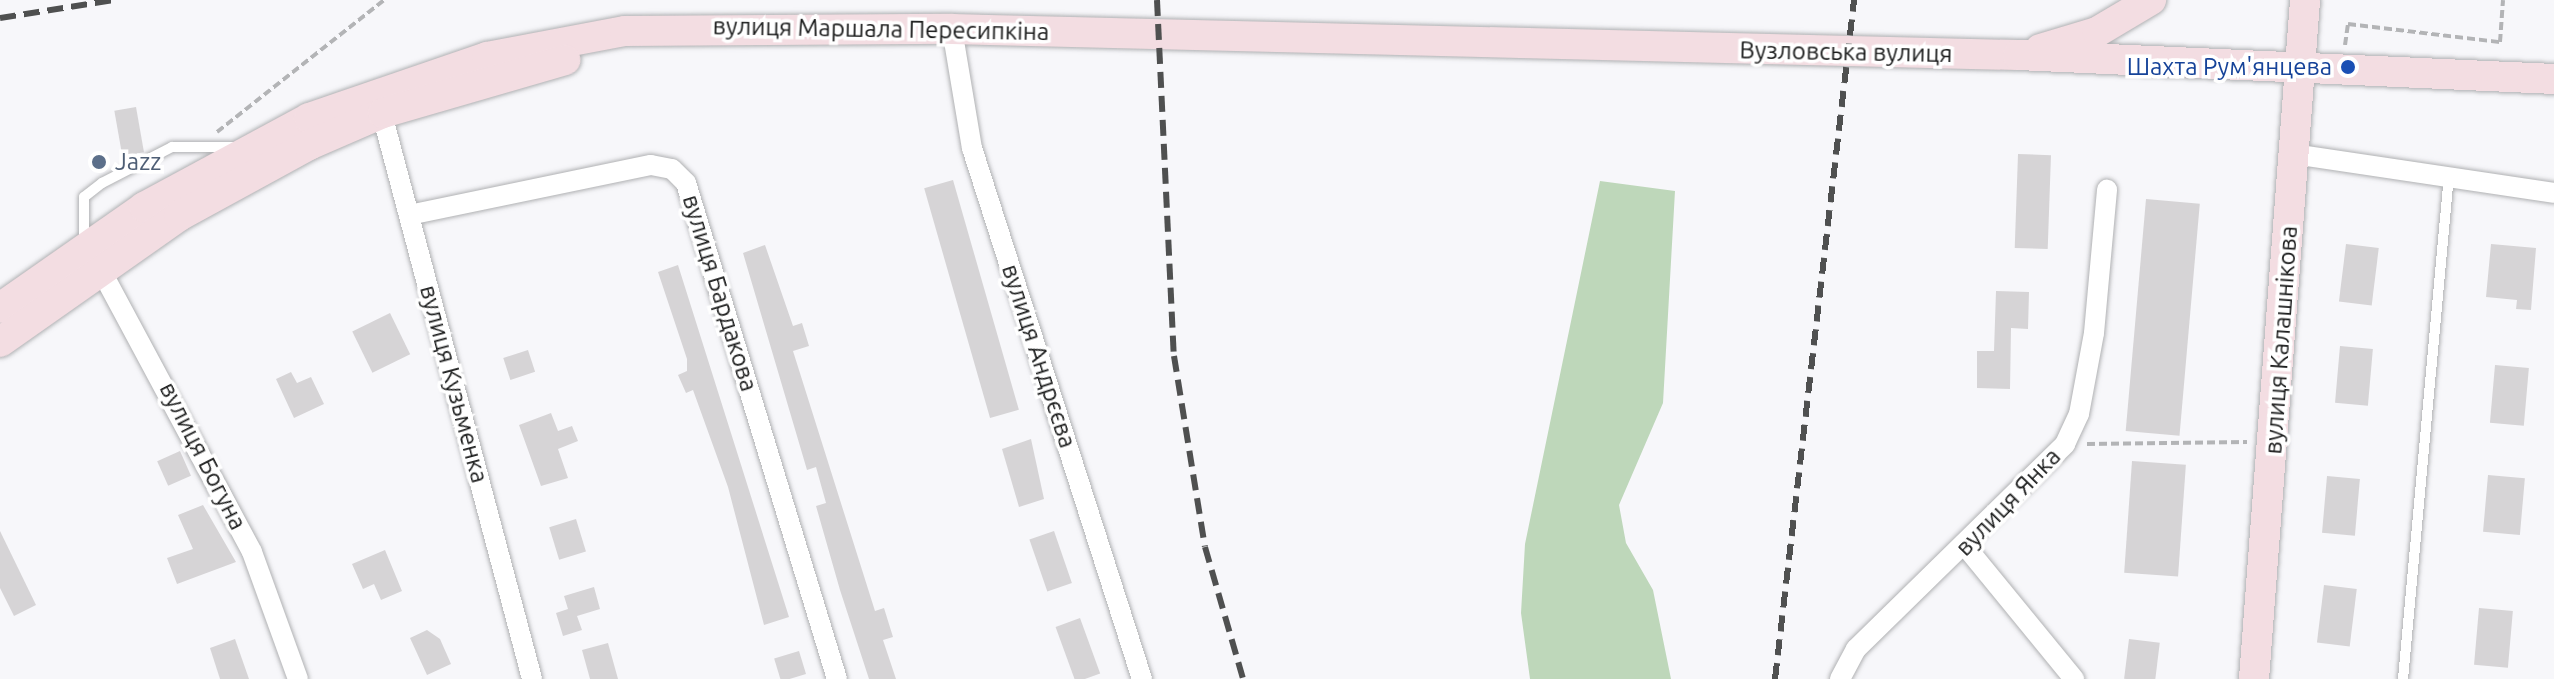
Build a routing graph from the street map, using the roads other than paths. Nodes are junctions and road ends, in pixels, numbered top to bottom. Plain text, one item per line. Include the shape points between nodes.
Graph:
1 (2151, 0) edge
2 (2305, 0) edge
3 (952, 29) junction
4 (1137, 34) joint
5 (2018, 55) junction
6 (2301, 66) junction
7 (2554, 79) edge
8 (378, 102) junction
9 (251, 148) junction
10 (2294, 154) junction
11 (2450, 173) junction
12 (2107, 190) dead end
13 (2554, 193) edge
14 (409, 215) junction
15 (93, 257) junction
16 (0, 308) edge
17 (0, 342) edge
18 (1966, 547) junction
19 (298, 679) edge
20 (532, 679) edge
21 (837, 679) edge
22 (1142, 679) edge
23 (1840, 679) edge
24 (2074, 679) edge
25 (2254, 679) edge
26 (2403, 679) edge

1 - 5 main road via 2097,32
2 - 6 main road, вулиця Калашнікова
3 - 4 main road, вулиця Маршала Пересипкіна
3 - 8 main road, вулиця Маршала Пересипкіна via 625,31 487,57
3 - 22 street, вулиця Андрєєва via 972,148
4 - 5 main road, Вузловська вулиця
5 - 6 main road, Вузловська вулиця
6 - 7 main road, Вузловська вулиця
6 - 10 main road, вулиця Калашнікова
8 - 9 main road, вулиця Маршала Пересипкіна
8 - 14 street, вулиця Кузьменка
8 - 15 main road, вулиця Маршала Пересипкіна
9 - 15 main road, вулиця Маршала Пересипкіна
9 - 15 lane via 172,147 84,197
10 - 11 street
10 - 25 main road, вулиця Калашнікова
11 - 13 street
11 - 26 lane
12 - 18 street, вулиця Янка via 2094,333 2079,414 2065,444
14 - 20 street, вулиця Кузьменка
14 - 21 street, вулиця Бардакова via 651,165 672,169 686,183
15 - 16 main road, вулиця Маршала Пересипкіна
15 - 17 main road, вулиця Маршала Пересипкіна
15 - 19 street, вулиця Богуна via 252,552
18 - 23 street, вулиця Янка via 1856,649
18 - 24 street

